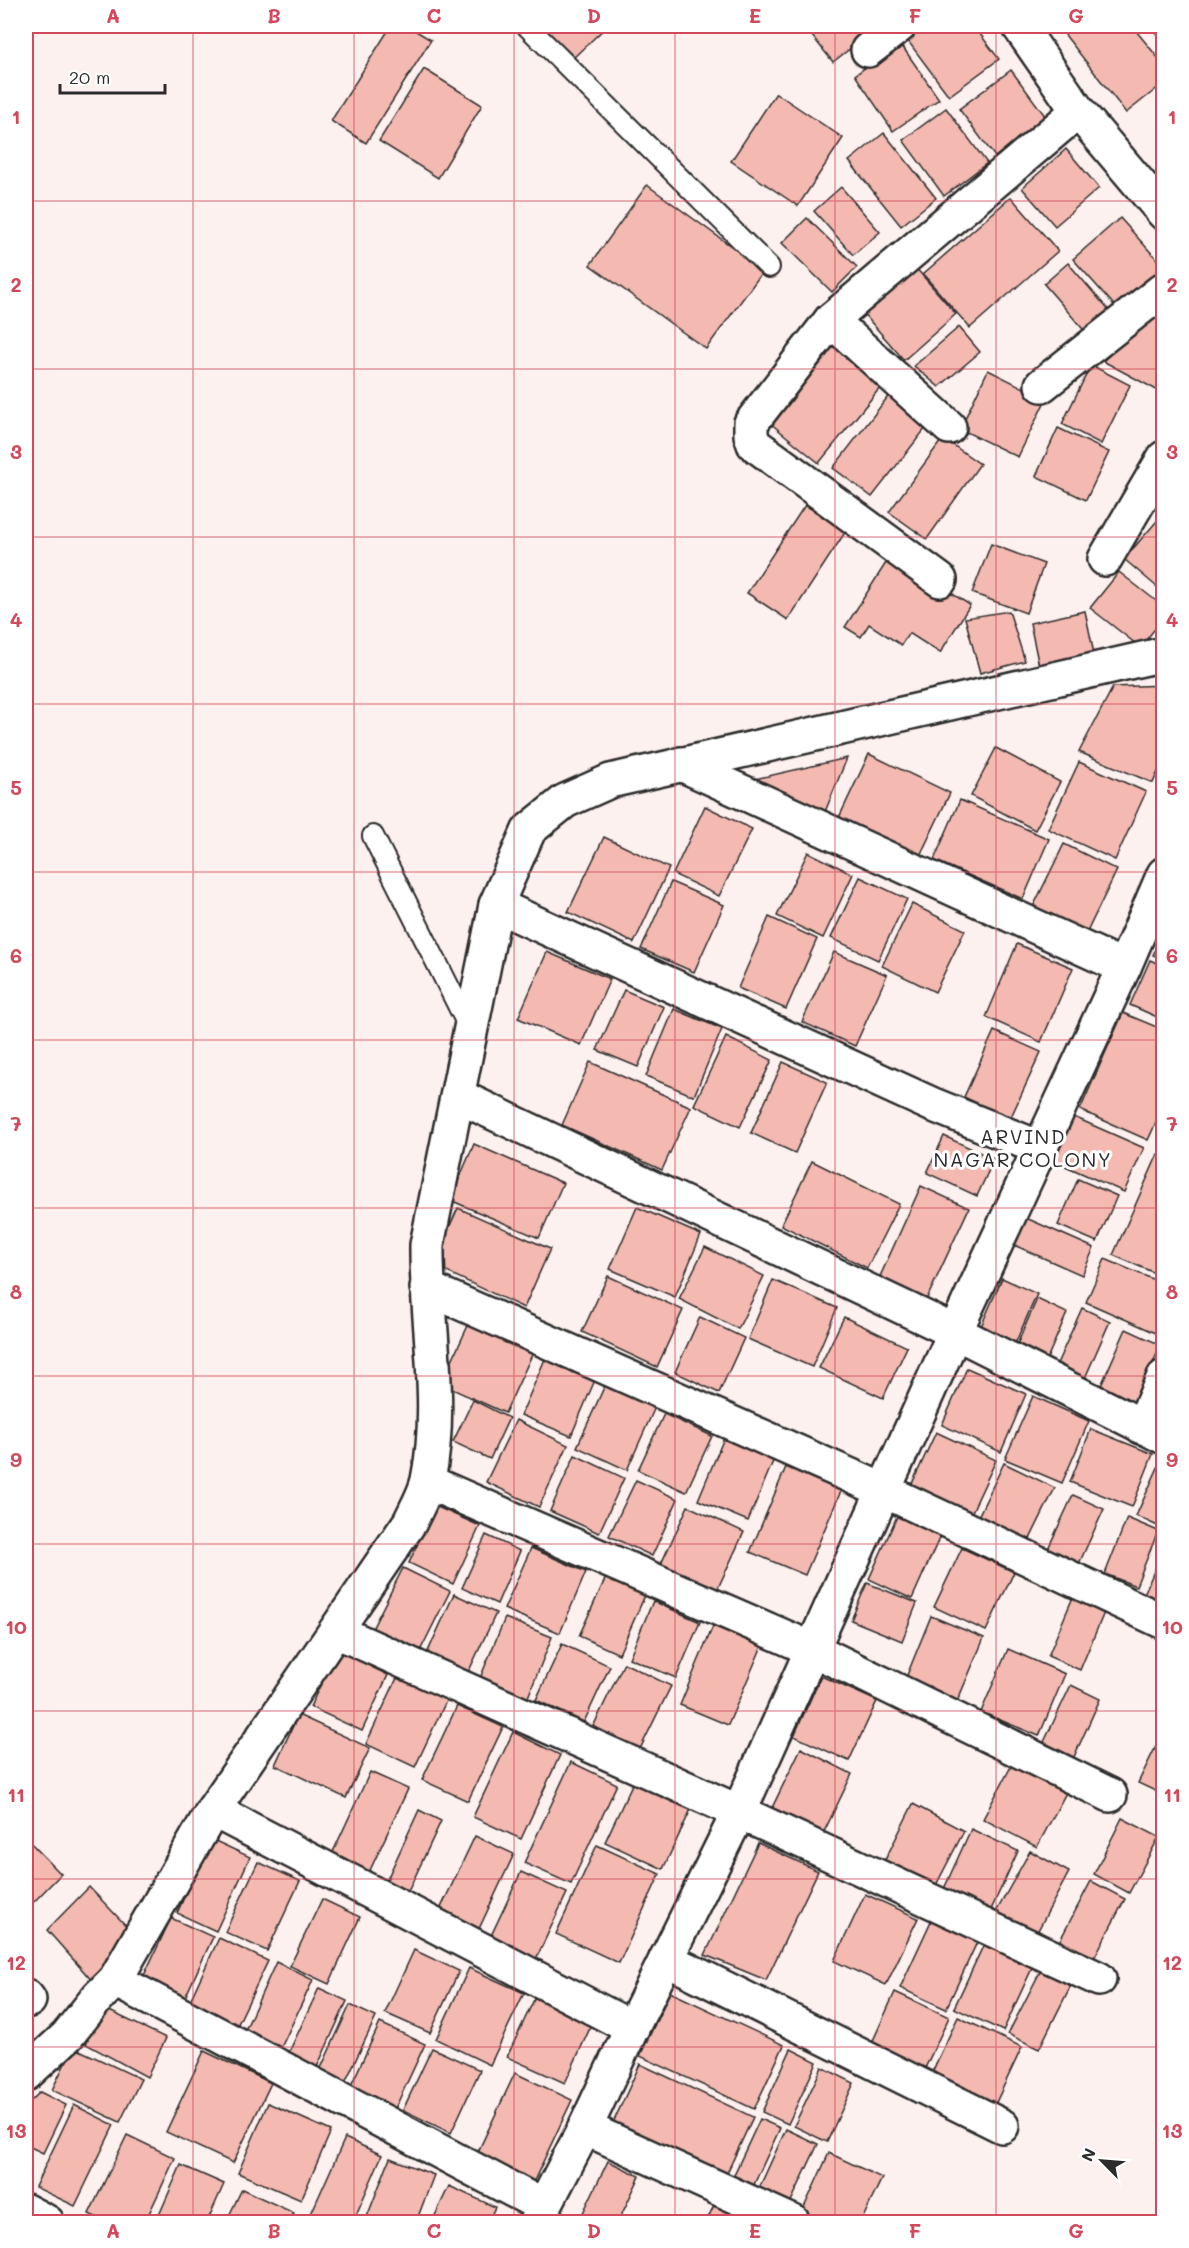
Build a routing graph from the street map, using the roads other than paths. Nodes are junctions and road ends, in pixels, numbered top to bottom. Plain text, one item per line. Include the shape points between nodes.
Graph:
1 (527, 26) edge
2 (900, 26) edge
3 (1019, 26) edge
4 (868, 50) dead end
5 (1078, 111) junction
6 (1164, 213) edge
7 (769, 267) dead end
8 (1164, 289) edge
9 (831, 320) junction
10 (1042, 385) dead end
11 (949, 428) dead end
12 (1164, 458) edge
13 (1105, 560) dead end
14 (940, 580) dead end
15 (1164, 654) edge
16 (681, 764) junction
17 (373, 836) dead end
18 (1164, 874) edge
19 (496, 905) junction
20 (1124, 967) junction
21 (471, 1031) junction
22 (458, 1096) junction
23 (1040, 1148) junction
24 (427, 1288) junction
25 (955, 1332) junction
26 (1164, 1377) edge
27 (1153, 1432) edge
28 (428, 1482) junction
29 (885, 1491) junction
30 (1164, 1622) edge
31 (336, 1631) junction
32 (812, 1648) junction
33 (1110, 1795) dead end
34 (213, 1810) junction
35 (739, 1812) junction
36 (666, 1959) junction
37 (1099, 1979) dead end
38 (115, 1980) junction
39 (632, 2028) junction
40 (26, 2074) edge
41 (1002, 2126) dead end
42 (585, 2128) junction
43 (26, 2211) edge
44 (540, 2214) edge
45 (47, 2223) edge
46 (793, 2223) edge

1 - 7 lane
2 - 4 street
3 - 5 street
5 - 6 street
5 - 9 street
8 - 10 street
9 - 11 street
9 - 14 street via 751,423 754,444
12 - 13 street
15 - 16 street
16 - 19 street via 610,781 565,801 529,830
16 - 20 street
17 - 21 lane
18 - 20 street
19 - 21 street
19 - 23 street via 931,1104
20 - 23 street
21 - 22 street
22 - 24 street via 427,1245
22 - 25 street
23 - 25 street
24 - 28 street via 435,1423
24 - 29 street
25 - 27 street
25 - 29 street
26 - 27 street
28 - 31 street via 410,1522
28 - 32 street
29 - 30 street
29 - 32 street
31 - 34 street
31 - 35 street
32 - 33 street
32 - 35 street
34 - 38 street
34 - 39 street
35 - 36 street
35 - 37 street
36 - 39 street
36 - 41 street
38 - 40 street via 67,2036
38 - 44 street
39 - 42 street
42 - 44 street
42 - 46 street
43 - 45 street

